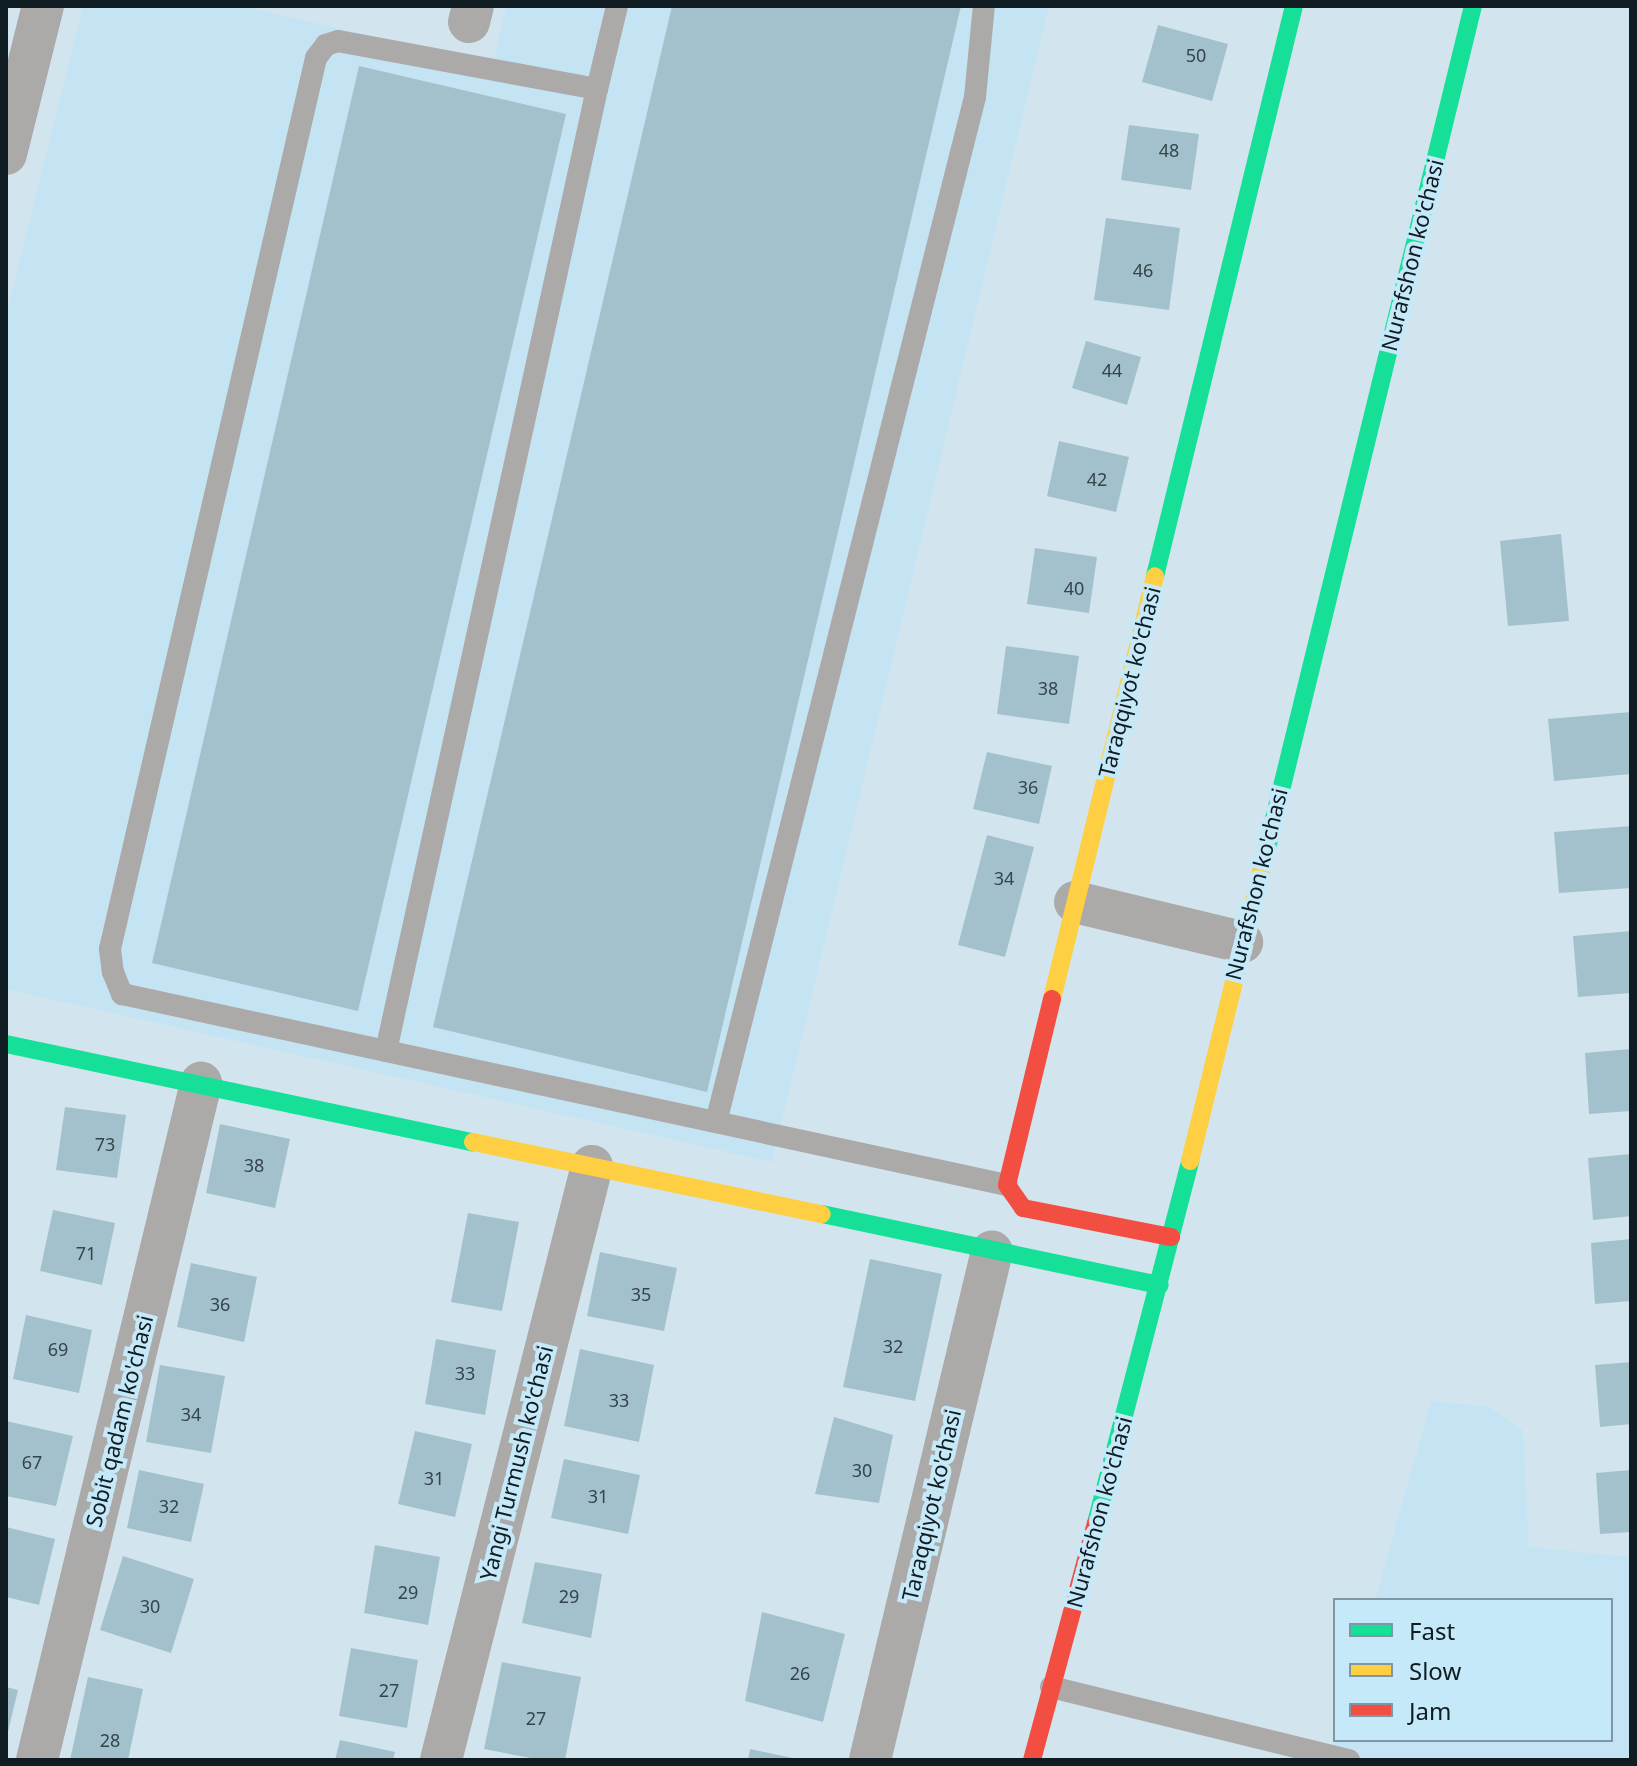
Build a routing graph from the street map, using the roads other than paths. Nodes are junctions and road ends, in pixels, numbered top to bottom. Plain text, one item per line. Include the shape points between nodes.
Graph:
1 (43, 6) edge
2 (617, 6) edge
3 (984, 6) edge
4 (1294, 6) edge
5 (1473, 6) edge
6 (15, 76) edge
7 (597, 89) junction
8 (6, 154) edge
9 (1075, 902) junction
10 (1242, 942) junction
11 (6, 1044) edge
12 (386, 1051) junction
13 (201, 1083) junction
14 (716, 1122) junction
15 (592, 1166) junction
16 (1007, 1185) junction
17 (1171, 1237) junction
18 (992, 1251) junction
19 (1160, 1285) junction
20 (1051, 1687) junction
21 (37, 1760) edge
22 (441, 1760) edge
23 (870, 1760) edge
24 (1032, 1760) edge
25 (1349, 1760) edge

1 - 6 street
2 - 7 lane
3 - 14 lane via 975,97
4 - 9 street, Taraqqiyot ko'chasi
5 - 10 street, Nurafshon ko'chasi
6 - 8 street
7 - 12 lane
7 - 12 lane via 338,41 326,45 316,58 110,949 122,994
9 - 10 street
9 - 16 street, Taraqqiyot ko'chasi
10 - 17 street, Nurafshon ko'chasi
11 - 13 street
12 - 14 lane
13 - 15 street
13 - 21 street, Sobit qadam ko'chasi
14 - 16 lane
15 - 18 street
15 - 22 street, Yangi Turmush ko'chasi
16 - 17 street via 1023,1208
17 - 19 street, Nurafshon ko'chasi
18 - 19 street
18 - 23 street, Taraqqiyot ko'chasi
19 - 20 street, Nurafshon ko'chasi
20 - 24 street, Nurafshon ko'chasi
20 - 25 lane

